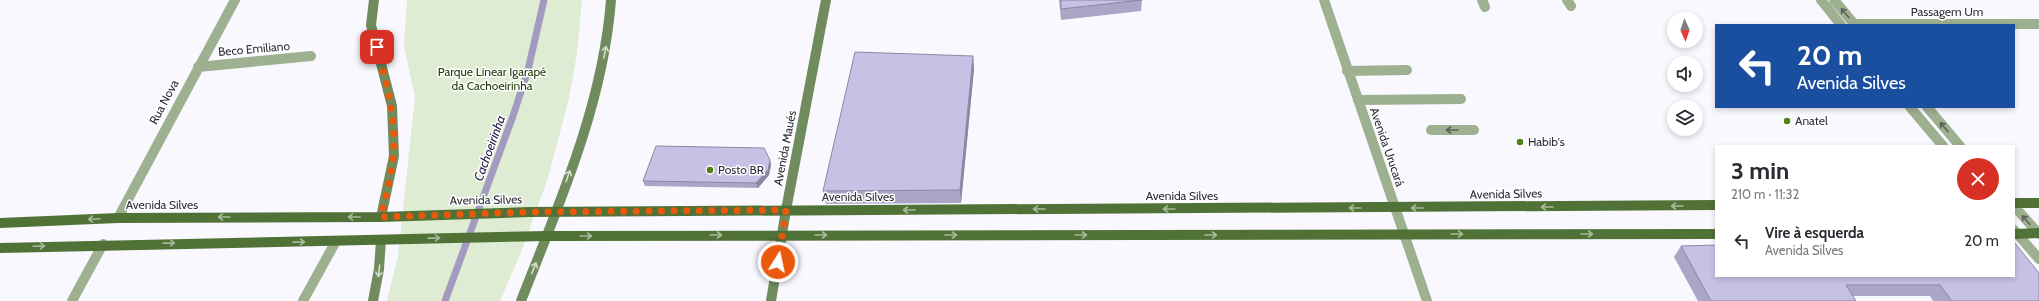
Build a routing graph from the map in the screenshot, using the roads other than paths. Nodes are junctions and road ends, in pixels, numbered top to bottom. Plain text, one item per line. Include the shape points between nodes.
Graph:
1 (235, 0) edge
2 (374, 0) edge
3 (611, 0) edge
4 (826, 0) edge
5 (1324, 0) edge
6 (1821, 0) edge
7 (1834, 0) edge
8 (1840, 24) edge
9 (1854, 24) edge
10 (2015, 24) edge
11 (2039, 24) edge
12 (311, 56) dead end
13 (198, 67) junction
14 (1407, 70) dead end
15 (1348, 71) junction
16 (1461, 99) dead end
17 (1358, 100) junction
18 (1911, 108) edge
19 (1928, 108) edge
20 (1431, 130) dead end
21 (1474, 130) dead end
22 (1942, 145) edge
23 (1959, 145) edge
24 (2015, 203) edge
25 (2039, 203) edge
26 (1715, 206) edge
27 (2015, 207) edge
28 (1394, 208) junction
29 (786, 210) junction
30 (556, 213) junction
31 (381, 217) junction
32 (118, 218) junction
33 (0, 223) edge
34 (2015, 232) edge
35 (1404, 234) junction
36 (1715, 234) edge
37 (2039, 234) edge
38 (782, 235) junction
39 (547, 236) junction
40 (381, 240) junction
41 (336, 242) junction
42 (103, 244) junction
43 (0, 248) edge
44 (2039, 259) edge
45 (72, 301) edge
46 (303, 301) edge
47 (373, 301) edge
48 (521, 301) edge
49 (771, 301) edge
50 (1427, 301) edge

1 - 13 street, Rua Nova
2 - 31 street via 371,25 392,106 394,156
30 -> 3 street via 597,92 609,31
4 - 29 street, Avenida Maués
5 - 15 street, Avenida Urucará
6 - 8 street
9 -> 7 street
10 - 11 street, Passagem Um
12 - 13 street, Beco Emiliano
13 - 32 street, Rua Nova
14 - 15 street
15 - 17 street, Avenida Urucará
16 - 17 street
17 - 28 street, Avenida Urucará
18 - 22 street
23 -> 19 street
21 -> 20 street
24 - 25 main road
26 -> 28 main road, Avenida Silves
37 -> 27 street
28 -> 29 main road, Avenida Silves
28 - 35 street, Avenida Urucará
29 - 30 main road, Avenida Silves
29 - 38 street, Avenida Maués
30 - 31 main road, Avenida Silves
30 - 39 street
31 -> 32 main road, Avenida Silves
32 -> 33 main road, Avenida Silves
34 - 37 main road
34 - 44 street
35 -> 36 main road
38 -> 35 main road
35 - 50 street, Avenida Urucará
39 -> 38 main road
38 - 49 street, Avenida Maués
40 -> 39 main road
48 -> 39 street
40 - 41 main road
40 -> 47 street
42 -> 41 main road
41 - 46 street
43 -> 42 main road
42 - 45 street

